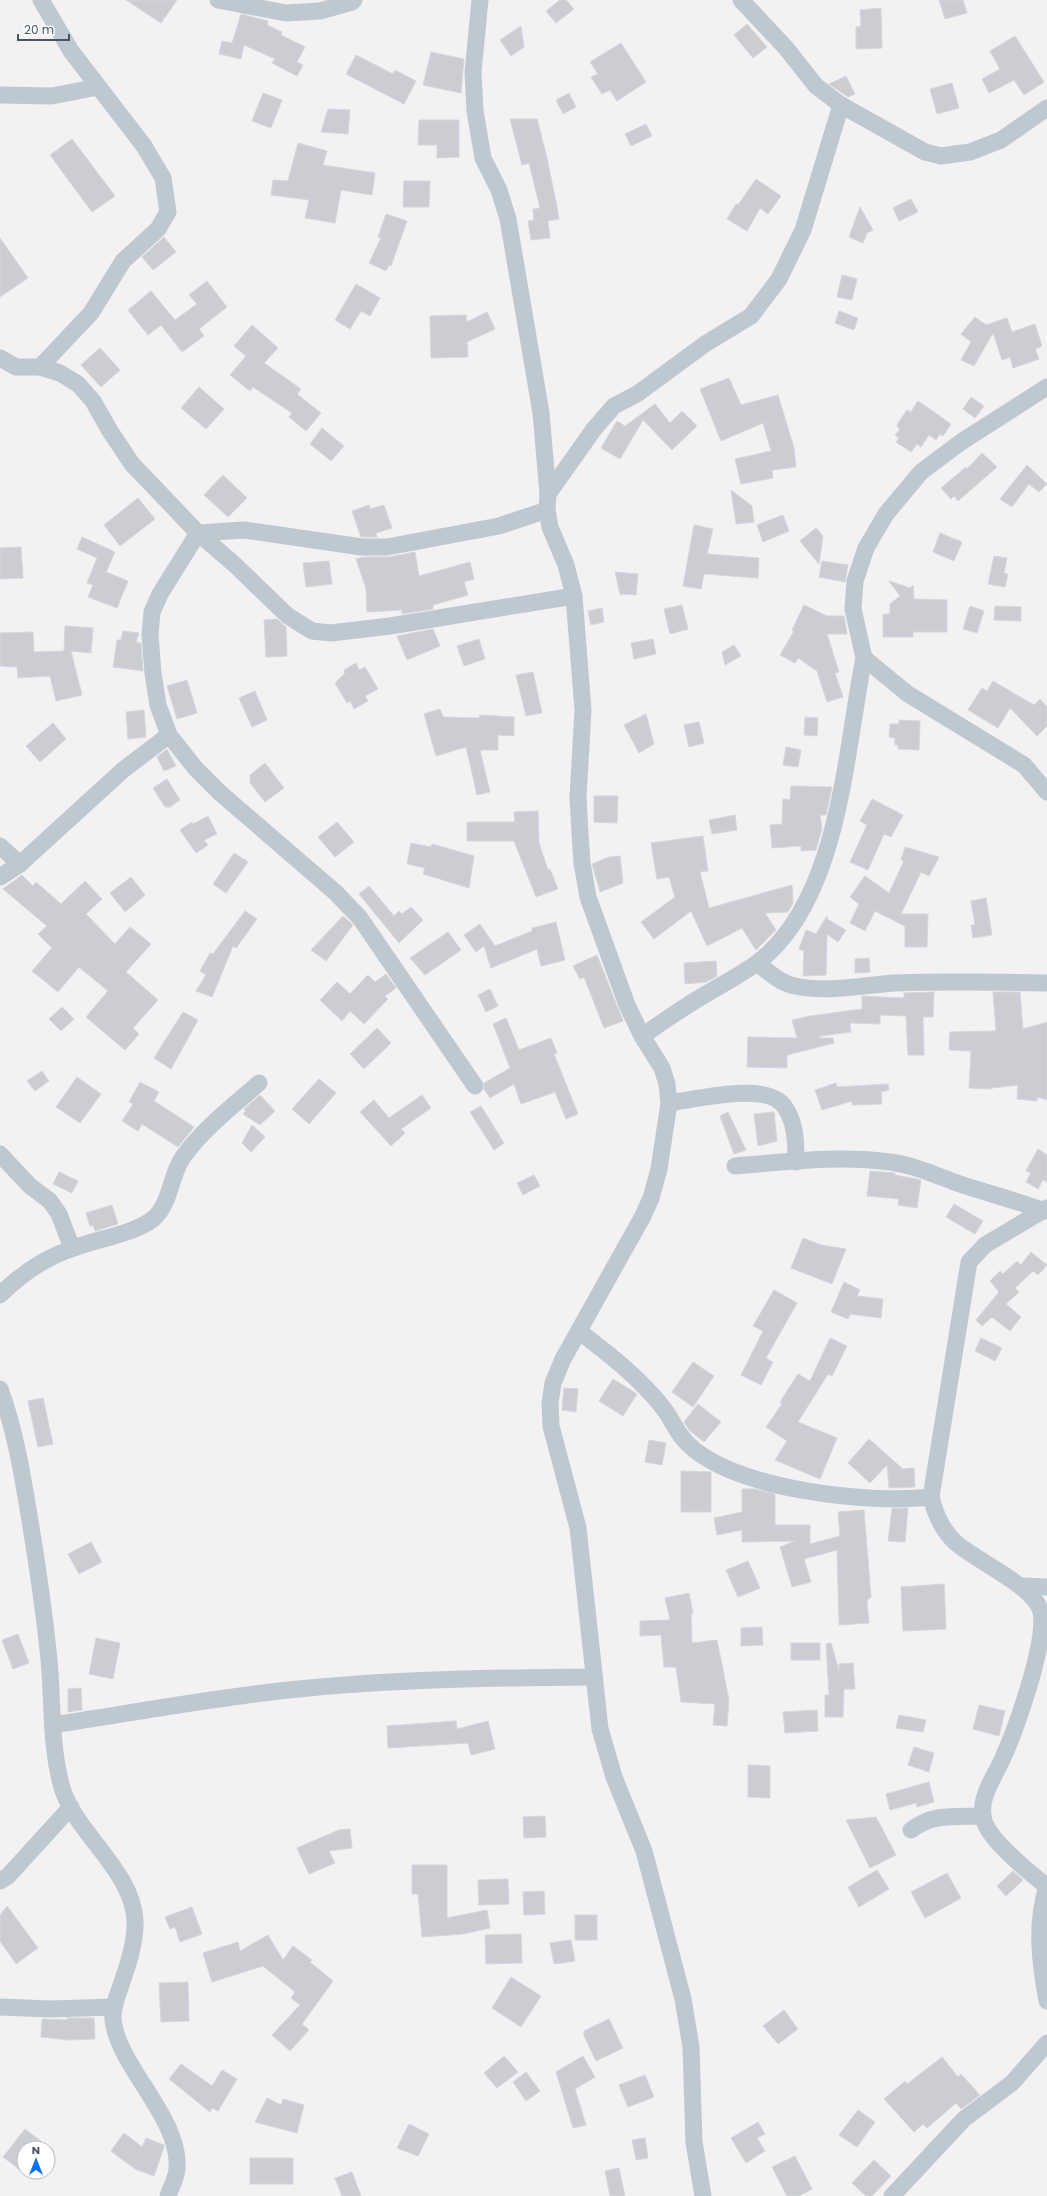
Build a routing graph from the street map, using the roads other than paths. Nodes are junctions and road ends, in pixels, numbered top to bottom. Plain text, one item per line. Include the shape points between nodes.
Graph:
1 (41, 0) edge
2 (218, 0) edge
3 (354, 0) edge
4 (480, 0) edge
5 (741, 0) edge
6 (98, 87) junction
7 (0, 95) edge
8 (841, 104) junction
9 (1047, 108) edge
10 (0, 358) edge
11 (40, 367) junction
12 (1047, 387) edge
13 (547, 502) junction
14 (198, 533) junction
15 (574, 596) junction
16 (864, 658) junction
17 (169, 735) junction
18 (1047, 792) edge
19 (0, 846) edge
20 (20, 864) junction
21 (0, 877) edge
22 (757, 963) junction
23 (1047, 983) edge
24 (642, 1036) junction
25 (259, 1083) dead end
26 (475, 1086) dead end
27 (669, 1103) junction
28 (0, 1154) edge
29 (796, 1162) junction
30 (735, 1166) dead end
31 (1046, 1209) edge
32 (72, 1248) junction
33 (0, 1295) edge
34 (580, 1332) junction
35 (0, 1389) edge
36 (931, 1497) junction
37 (1021, 1586) junction
38 (1047, 1587) edge
39 (594, 1677) junction
40 (53, 1725) junction
41 (71, 1808) junction
42 (982, 1816) junction
43 (911, 1830) dead end
44 (0, 1882) edge
45 (1047, 1886) edge
46 (1047, 2001) edge
47 (113, 2006) junction
48 (0, 2007) edge
49 (1047, 2043) edge
50 (168, 2196) edge
51 (703, 2196) edge
52 (892, 2196) edge

1 - 6 street via 71,51
2 - 3 street via 286,13 320,11
4 - 13 street via 473,72 478,131 483,158 508,219 541,414
5 - 8 street via 786,48 816,86
6 - 7 street via 52,96
6 - 11 street via 144,146 164,178 168,212 158,229 123,261 90,313
8 - 9 street via 925,152 942,156 970,152 1001,140
8 - 13 street via 803,230 779,279 751,316 705,344 637,394 614,406 594,429
10 - 11 street via 16,367
11 - 14 street via 60,373 78,384 93,401 132,464
12 - 16 street via 961,442 921,472 886,514 866,548 855,581 853,610
13 - 14 street via 499,526 387,547 362,547 244,530
13 - 15 street via 550,527 566,565
14 - 15 street via 288,616 312,631 331,633 390,626
14 - 17 street via 163,588 152,612 150,635 153,673 158,704
15 - 24 street via 583,710 578,798 582,863 593,912 627,1005
16 - 18 street via 908,694 1024,765
16 - 22 street via 838,802 824,863 803,909 780,942
17 - 20 street via 123,770
17 - 26 street via 196,769 219,792 335,892 360,918
19 - 20 street
20 - 21 street
22 - 23 street via 779,980 795,986 819,989 939,982
22 - 24 street
24 - 27 street via 662,1068
25 - 32 street via 210,1125 183,1157 173,1176 162,1208 153,1219 138,1228
27 - 29 street via 747,1093 771,1096 784,1105 793,1126
27 - 34 street via 659,1170 651,1198
28 - 32 street via 30,1186 50,1201 59,1214
29 - 30 street
29 - 31 street via 861,1159 892,1162
31 - 36 street via 985,1245 969,1262
32 - 33 street via 24,1274
34 - 36 street via 648,1390 666,1411 687,1444 722,1468 804,1491 888,1499
34 - 39 street via 563,1359 553,1383 550,1403 554,1440 578,1528
35 - 40 street via 15,1441 35,1550 49,1659
36 - 37 street via 936,1514 954,1542
37 - 38 street
37 - 42 street via 1041,1611 1040,1634 1032,1676 1001,1761 986,1792
39 - 40 street via 446,1679 334,1686 246,1696
39 - 51 street via 600,1729 606,1752 644,1851 683,1999 691,2047 694,2142
40 - 41 street via 58,1771
41 - 44 street
41 - 47 street via 133,1902 136,1922 131,1949
42 - 43 street via 936,1817 923,1821
42 - 45 street via 988,1830 1004,1848
45 - 46 street via 1042,1900 1039,1944
47 - 48 street via 51,2009
47 - 50 street via 118,2039 150,2092 177,2153 177,2169
49 - 52 street via 1012,2083 964,2119

